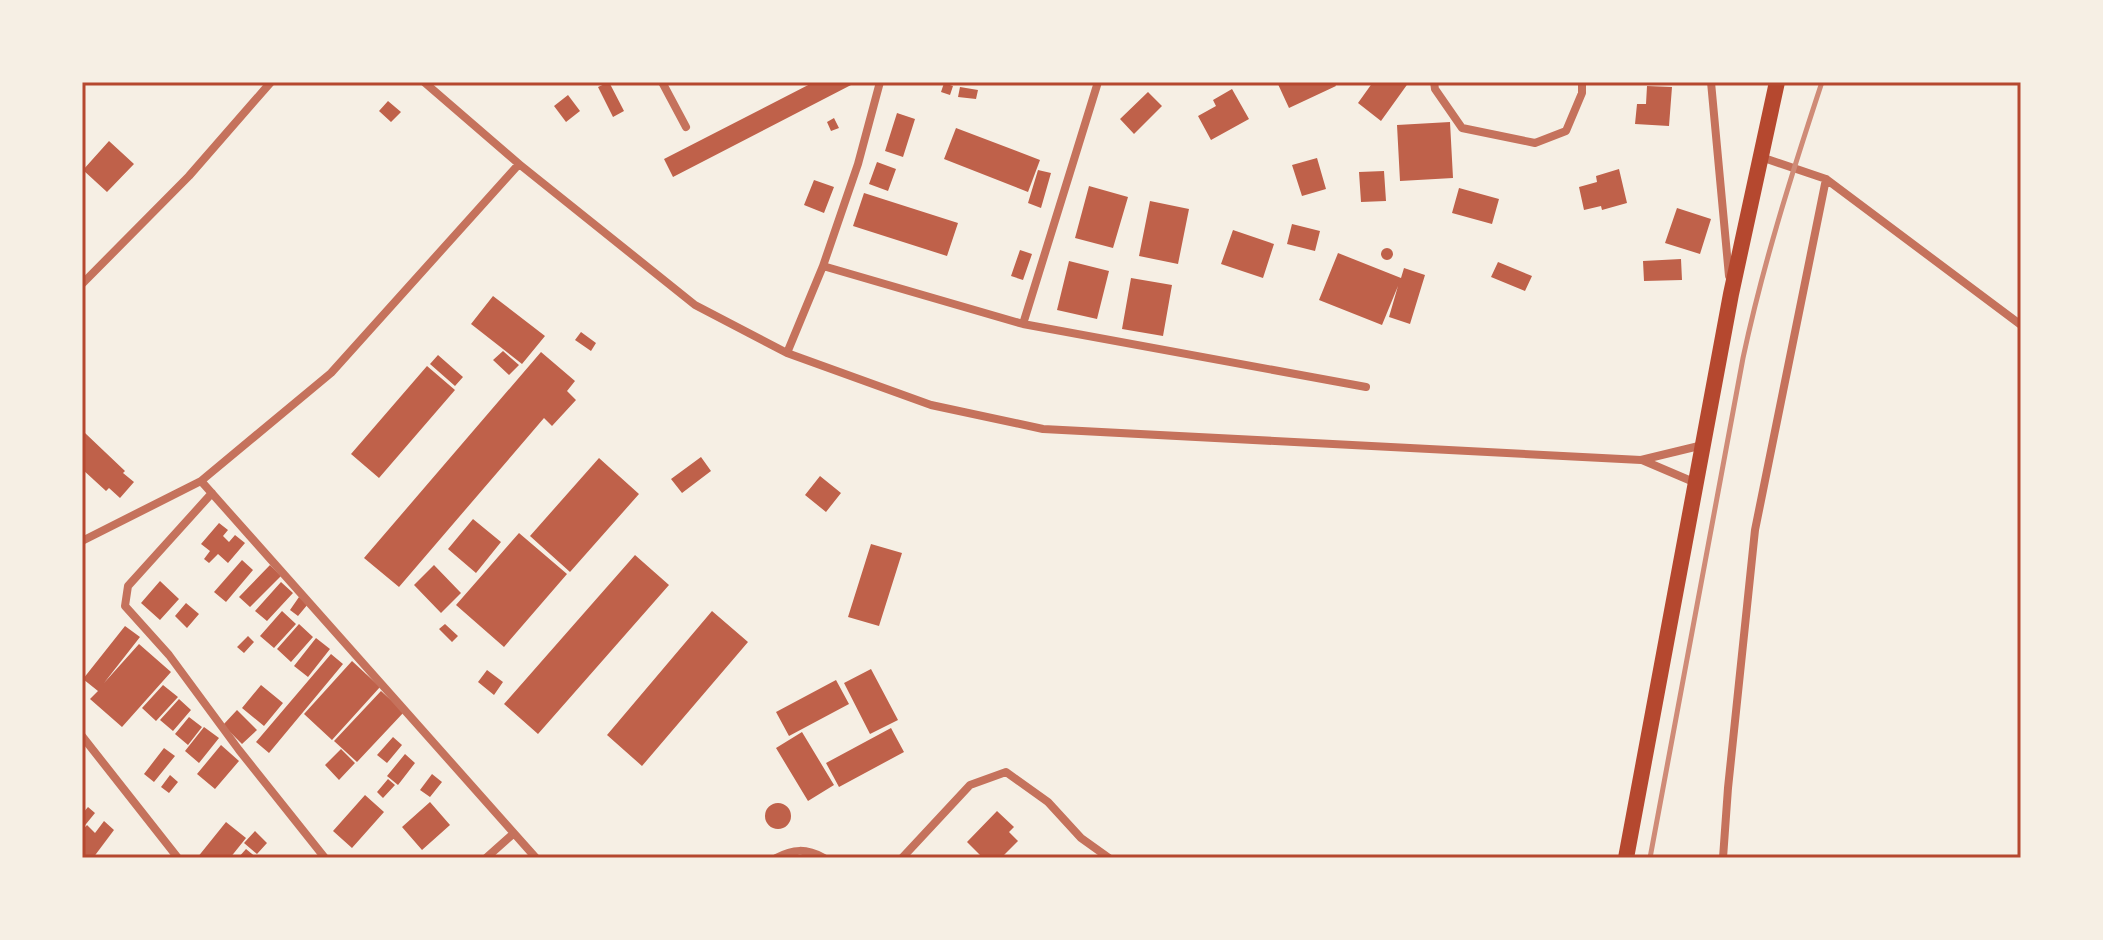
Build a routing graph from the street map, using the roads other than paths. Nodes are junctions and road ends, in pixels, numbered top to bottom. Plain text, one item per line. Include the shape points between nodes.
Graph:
1 (271, 82) edge
2 (424, 82) edge
3 (662, 82) edge
4 (880, 82) edge
5 (1098, 82) edge
6 (1434, 82) edge
7 (1582, 82) edge
8 (1711, 82) edge
9 (1777, 82) edge
10 (686, 127) dead end
11 (1761, 157) junction
12 (519, 164) junction
13 (1826, 179) junction
14 (823, 266) junction
15 (82, 284) edge
16 (1731, 294) junction
17 (1023, 324) junction
18 (2021, 325) edge
19 (787, 353) junction
20 (1366, 387) dead end
21 (1704, 444) junction
22 (1641, 460) junction
23 (201, 481) junction
24 (1696, 483) junction
25 (212, 493) junction
26 (82, 541) edge
27 (82, 736) edge
28 (513, 834) junction
29 (178, 858) edge
30 (325, 858) edge
31 (486, 858) edge
32 (536, 858) edge
33 (776, 858) edge
34 (824, 858) edge
35 (902, 858) edge
36 (1109, 858) edge
37 (1626, 858) edge
38 (1723, 858) edge

1 - 15 street via 189,176
2 - 12 street
3 - 10 street
4 - 14 street
5 - 17 street
6 - 7 street via 1462,128 1535,143 1566,131
8 - 16 street
9 - 11 main road
11 - 13 street
11 - 16 main road
12 - 19 street via 695,305
12 - 23 street via 331,373
13 - 18 street
13 - 38 street via 1755,530
14 - 17 street
14 - 19 street
16 - 21 main road
17 - 20 street
19 - 22 street via 931,405 1043,429
21 - 22 street
21 - 24 main road
22 - 24 street
23 - 25 street
23 - 26 street
24 - 37 main road
25 - 28 street
25 - 30 street via 128,586 125,606 169,655
27 - 29 street
28 - 31 street
28 - 32 street
33 - 34 street via 793,849
35 - 36 street via 970,785 1006,772

